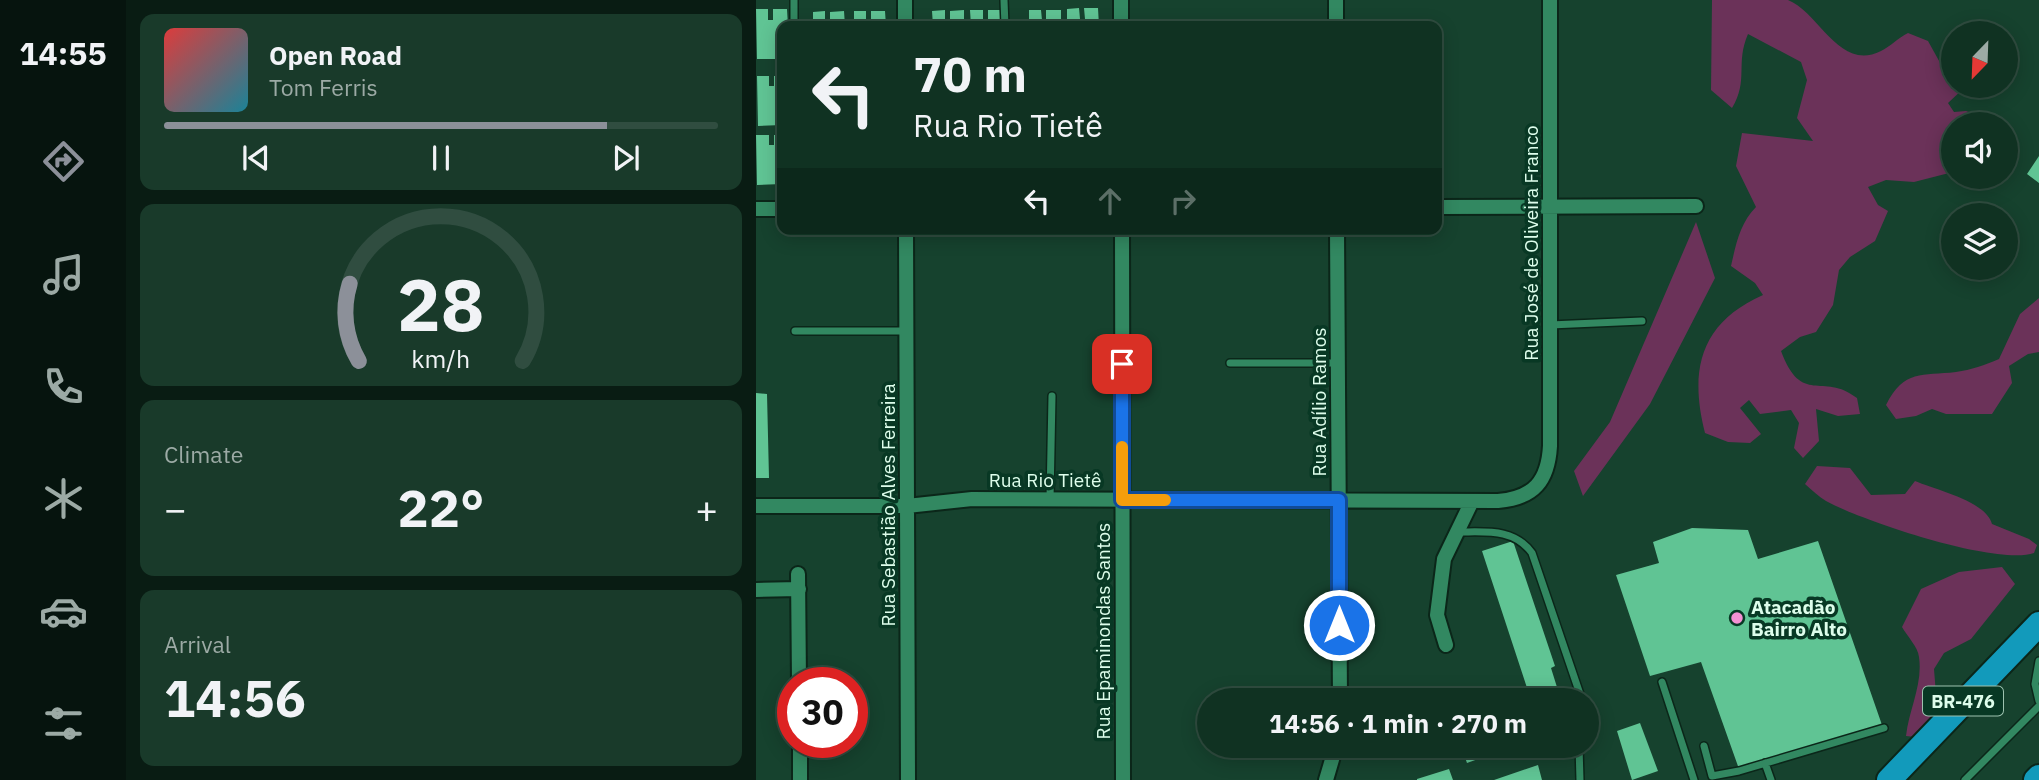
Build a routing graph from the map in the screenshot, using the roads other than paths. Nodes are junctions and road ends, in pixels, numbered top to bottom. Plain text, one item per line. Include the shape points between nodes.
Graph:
1 (794, 0) edge
2 (905, 0) edge
3 (1004, 0) edge
4 (1121, 0) edge
5 (1336, 0) edge
6 (1550, 0) edge
7 (794, 21) edge
8 (905, 21) edge
9 (1005, 21) edge
10 (1121, 21) edge
11 (1336, 21) edge
12 (1696, 205) dead end
13 (1550, 206) junction
14 (1442, 207) edge
15 (756, 209) edge
16 (777, 209) edge
17 (906, 235) edge
18 (1122, 235) edge
19 (1338, 235) edge
20 (1642, 321) dead end
21 (1550, 325) junction
22 (795, 331) dead end
23 (907, 331) junction
24 (1230, 363) dead end
25 (1338, 363) junction
26 (1052, 396) dead end
27 (1540, 485) joint
28 (1050, 499) junction
29 (1122, 500) junction
30 (1339, 500) junction
31 (1472, 501) junction
32 (756, 506) edge
33 (907, 506) junction
34 (1457, 532) junction
35 (756, 590) edge
36 (2039, 624) edge
37 (1446, 645) dead end
38 (2039, 661) edge
39 (799, 667) edge
40 (1662, 682) dead end
41 (1339, 688) edge
42 (1578, 688) edge
43 (2039, 704) edge
44 (1884, 728) dead end
45 (1704, 746) dead end
46 (800, 758) edge
47 (1332, 758) edge
48 (1579, 758) edge
49 (1765, 763) junction
50 (1739, 771) junction
51 (800, 780) edge
52 (908, 780) edge
53 (1123, 780) edge
54 (1326, 780) edge
55 (1580, 780) edge
56 (1694, 780) edge
57 (1742, 780) edge
58 (1771, 780) edge
59 (1889, 780) edge
60 (1965, 780) edge

1 - 7 lane
2 - 8 street
3 - 9 lane
4 - 10 street
5 - 11 street
6 - 13 street, Rua José de Oliveira Franco
12 - 13 street
13 - 14 street
13 - 21 street, Rua José de Oliveira Franco
15 - 16 street
17 - 23 street, Rua Sebastião Alves Ferreira
18 - 29 street, Rua Epaminondas Santos
19 - 25 street, Rua Adílio Ramos
20 - 21 lane
21 - 27 street, Rua José de Oliveira Franco via 1550,446
22 - 23 lane
23 - 33 street, Rua Sebastião Alves Ferreira
24 - 25 lane
25 - 30 street, Rua Adílio Ramos
26 - 28 lane
27 - 31 street, Rua Rio Tietê via 1511,500
28 - 29 street, Rua Rio Tietê
28 - 33 street, Rua Rio Tietê via 972,499
29 - 30 street, Rua Rio Tietê
29 - 53 street, Rua Epaminondas Santos
30 - 31 street, Rua Rio Tietê
30 - 41 street, Rua Adílio Ramos
31 - 34 street
32 - 33 street, Rua Rio Tietê
33 - 52 street, Rua Sebastião Alves Ferreira
34 - 37 street via 1444,559 1437,615
34 - 42 lane via 1503,533 1523,540 1532,553
35 - 39 street via 798,581
36 - 59 highway, BR-476
38 - 43 lane via 2035,678
40 - 56 lane
43 - 60 lane
44 - 49 lane
45 - 50 lane via 1712,776
46 - 51 street
47 - 54 street
48 - 55 lane
49 - 50 lane
49 - 58 lane
50 - 57 lane

